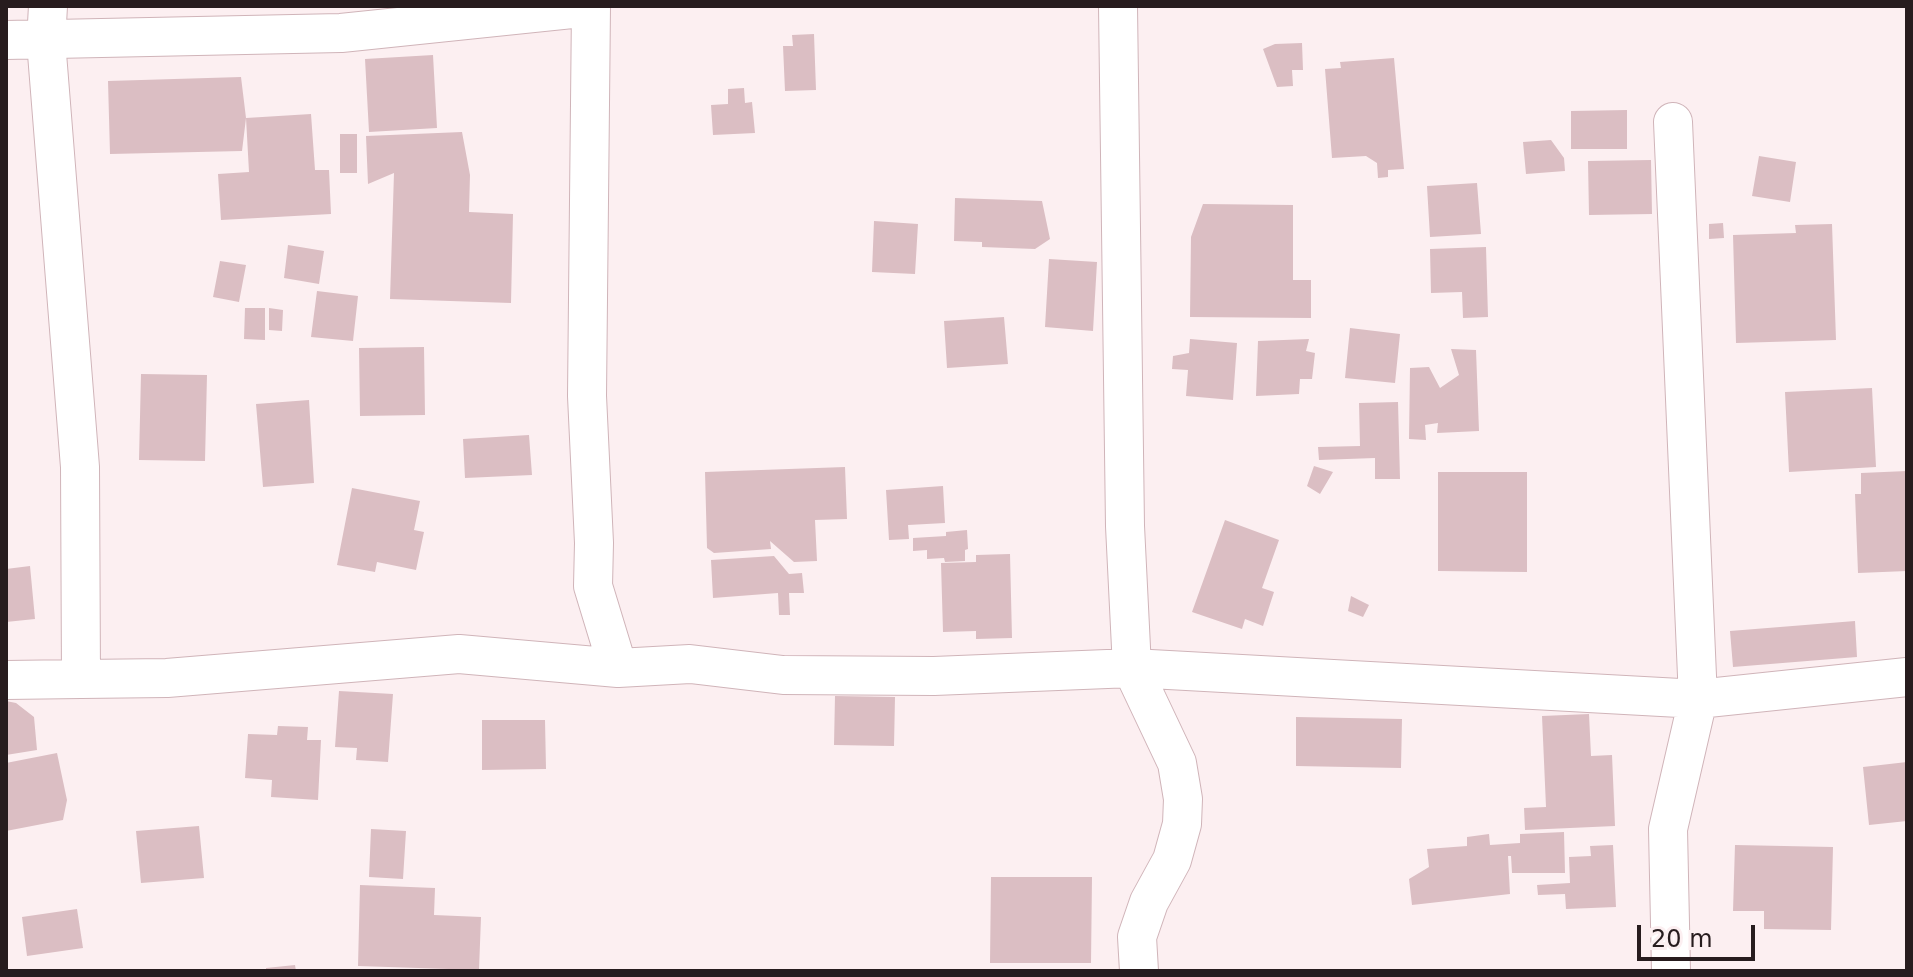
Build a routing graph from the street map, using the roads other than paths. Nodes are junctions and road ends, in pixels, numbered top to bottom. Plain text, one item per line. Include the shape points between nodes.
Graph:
1 (1118, 6) edge
2 (591, 7) edge
3 (47, 23) edge
4 (6, 40) edge
5 (1673, 122) dead end
6 (618, 668) junction
7 (1132, 668) junction
8 (1907, 677) edge
9 (81, 679) junction
10 (6, 680) edge
11 (1698, 699) junction
12 (1139, 971) edge
13 (1671, 971) edge

1 - 7 street
2 - 3 street via 341,33
2 - 6 street via 587,396 593,586
3 - 4 street
3 - 9 street via 80,467
5 - 11 street
6 - 7 street via 690,664 783,675 934,676
6 - 9 street via 459,654 167,678
7 - 11 street
7 - 12 street via 1177,763 1183,799 1172,860 1137,937
8 - 11 street
9 - 10 street
11 - 13 street via 1668,829

